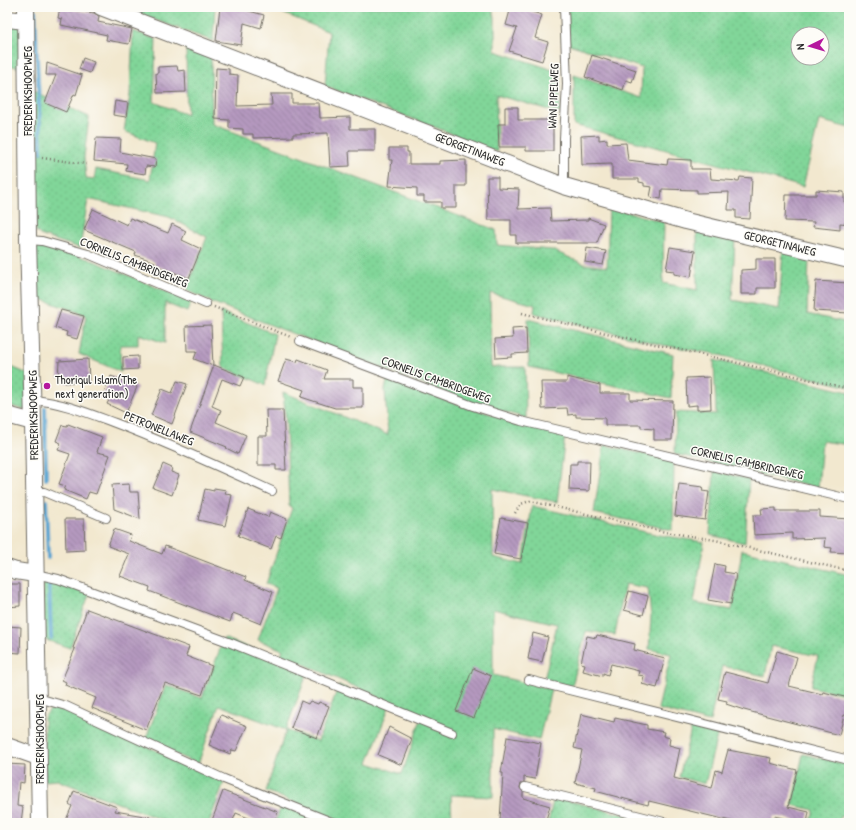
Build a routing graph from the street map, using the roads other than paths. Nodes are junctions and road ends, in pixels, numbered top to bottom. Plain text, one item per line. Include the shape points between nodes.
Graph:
1 (101, 7) edge
2 (564, 7) edge
3 (26, 14) edge
4 (7, 19) edge
5 (564, 186) junction
6 (28, 240) junction
7 (849, 260) edge
8 (206, 304) road end
9 (300, 340) road end
10 (33, 400) junction
11 (7, 415) edge
12 (33, 422) junction
13 (272, 491) dead end
14 (34, 493) junction
15 (849, 499) edge
16 (106, 518) dead end
17 (7, 568) edge
18 (35, 574) junction
19 (529, 680) dead end
20 (38, 698) junction
21 (452, 733) dead end
22 (7, 746) edge
23 (38, 757) junction
24 (849, 760) edge
25 (525, 787) dead end
26 (40, 823) edge
27 (334, 823) edge
28 (668, 823) edge

1 - 5 street, GEORGETINAWEG
2 - 5 lane, WAN PIPELWEG via 567,84
3 - 4 street
3 - 6 street, FREDERIKSHOOPWEG
5 - 7 street, GEORGETINAWEG via 686,221
6 - 8 lane, CORNELIS CAMBRIDGEWEG via 42,241 88,254
6 - 10 street, FREDERIKSHOOPWEG
9 - 15 lane, CORNELIS CAMBRIDGEWEG via 473,406 521,421
10 - 12 street, FREDERIKSHOOPWEG
10 - 13 lane, PETRONELLAWEG via 47,400 154,438
11 - 12 street
12 - 14 street, FREDERIKSHOOPWEG
14 - 16 lane via 44,492
14 - 18 street, FREDERIKSHOOPWEG
17 - 18 street
18 - 20 street, FREDERIKSHOOPWEG
18 - 21 lane via 58,579 231,643
19 - 24 lane
20 - 23 street, FREDERIKSHOOPWEG
20 - 27 lane via 66,706 224,779
22 - 23 street
23 - 26 street, FREDERIKSHOOPWEG
25 - 28 lane

